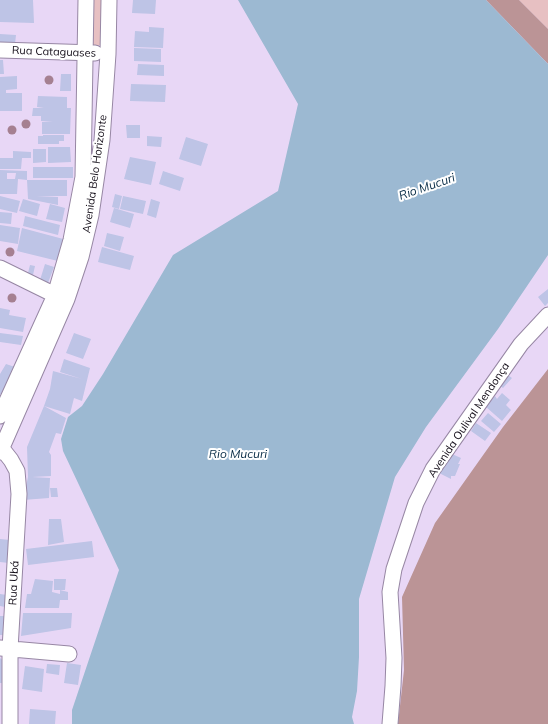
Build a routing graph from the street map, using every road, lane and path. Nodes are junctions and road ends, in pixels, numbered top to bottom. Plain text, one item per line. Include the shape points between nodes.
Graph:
1 (86, 0) edge
2 (109, 0) edge
3 (0, 50) edge
4 (86, 52) junction
5 (108, 54) junction
6 (0, 268) edge
7 (55, 295) junction
8 (548, 315) edge
9 (0, 416) edge
10 (1, 448) edge
11 (5, 649) edge
12 (69, 654) dead end
13 (10, 724) edge
14 (390, 724) edge

1 - 4 street, Avenida Belo Horizonte
2 - 5 street, Avenida Belo Horizonte
3 - 4 street, Rua Cataguases
4 - 5 street, Rua Cataguases
4 - 7 street, Avenida Belo Horizonte via 83,177 71,240
5 - 10 street, Avenida Belo Horizonte via 102,140 91,214 81,257 67,299
6 - 7 street
7 - 9 street, Avenida Belo Horizonte
8 - 14 street, Avenida Oulival Mendonça via 521,344 433,469 416,503 394,570 390,592 394,686
10 - 11 street, Rua Ubá via 17,471 19,494
11 - 12 street
11 - 13 street, Rua Ubá

